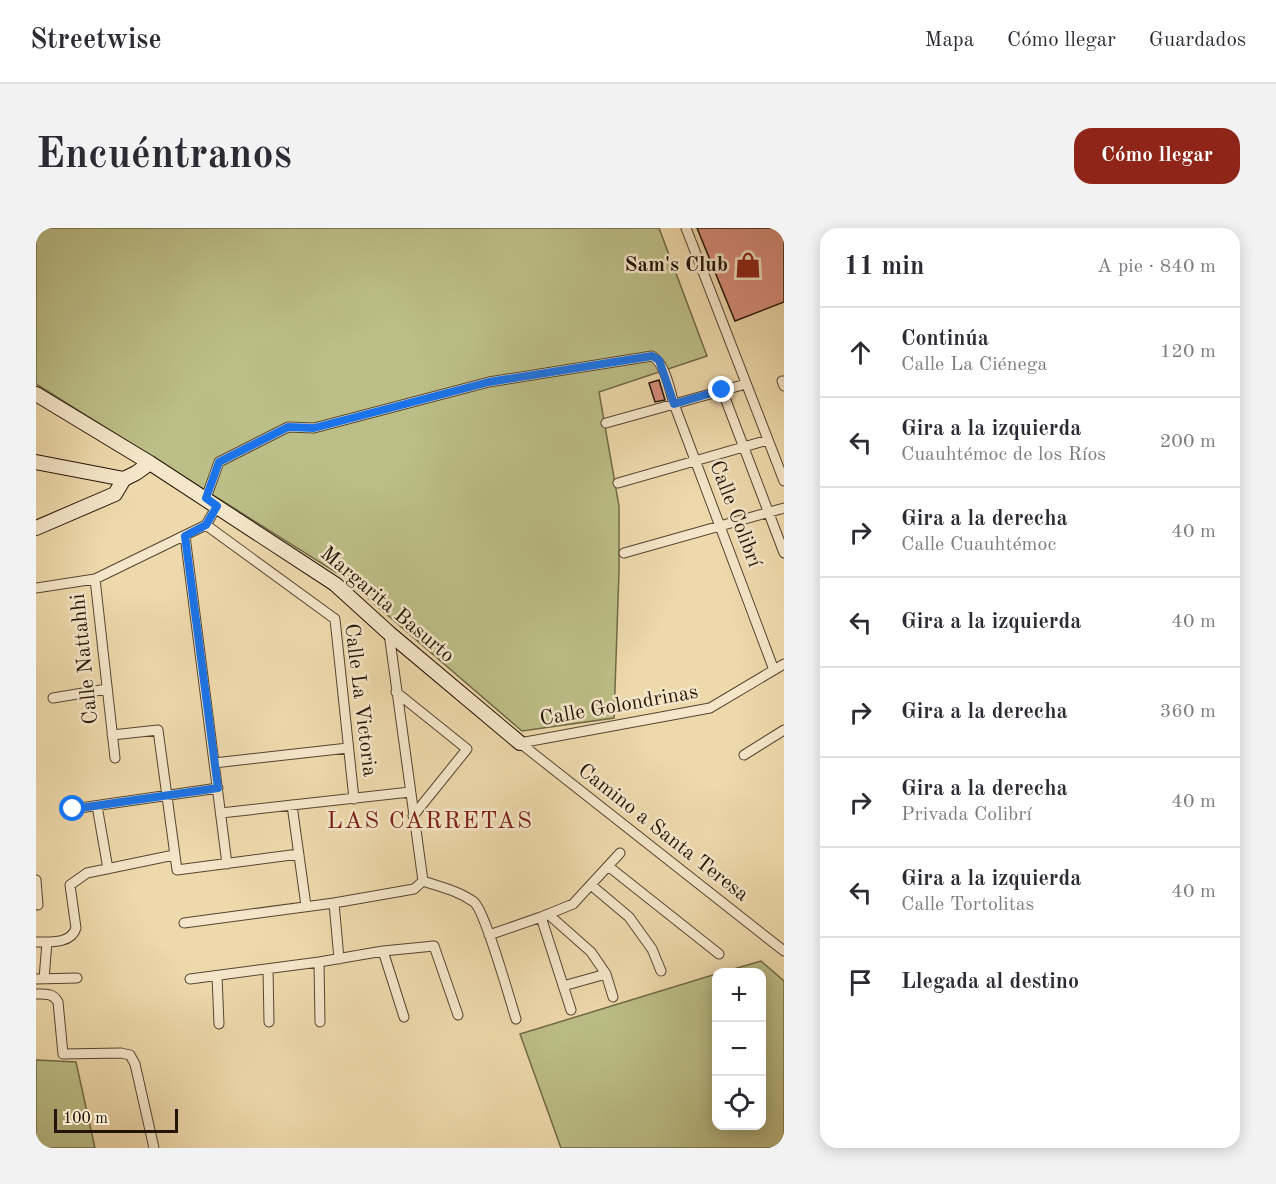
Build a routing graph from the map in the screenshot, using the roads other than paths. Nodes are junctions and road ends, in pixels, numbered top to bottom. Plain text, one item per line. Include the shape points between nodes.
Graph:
1 (686, 228) edge
2 (784, 381) edge
3 (746, 384) junction
4 (784, 386) edge
5 (722, 390) junction
6 (36, 394) edge
7 (674, 404) junction
8 (606, 423) dead end
9 (768, 440) junction
10 (743, 447) junction
11 (696, 460) junction
12 (36, 462) edge
13 (150, 463) junction
14 (124, 479) junction
15 (784, 481) edge
16 (618, 483) dead end
17 (211, 502) junction
18 (784, 508) edge
19 (769, 513) junction
20 (206, 525) junction
21 (720, 526) junction
22 (36, 528) edge
23 (185, 536) junction
24 (624, 553) dead end
25 (784, 553) edge
26 (95, 579) junction
27 (36, 588) edge
28 (389, 633) junction
29 (784, 664) edge
30 (774, 670) junction
31 (107, 689) junction
32 (396, 692) junction
33 (53, 698) dead end
34 (784, 730) edge
35 (112, 735) junction
36 (520, 743) junction
37 (348, 748) junction
38 (744, 755) dead end
39 (115, 758) dead end
40 (214, 763) junction
41 (218, 788) junction
42 (410, 792) junction
43 (167, 795) junction
44 (354, 799) junction
45 (292, 805) junction
46 (97, 806) junction
47 (73, 809) dead end
48 (221, 813) junction
49 (413, 816) junction
50 (620, 853) dead end
51 (299, 854) junction
52 (174, 855) junction
53 (227, 864) junction
54 (608, 866) junction
55 (108, 869) junction
56 (36, 880) edge
57 (423, 881) junction
58 (36, 885) edge
59 (591, 885) junction
60 (334, 903) junction
61 (39, 905) dead end
62 (306, 906) junction
63 (544, 916) junction
64 (184, 923) dead end
65 (489, 935) junction
66 (36, 942) edge
67 (46, 942) junction
68 (382, 951) junction
69 (784, 951) edge
70 (719, 954) dead end
71 (339, 959) junction
72 (319, 962) junction
73 (268, 969) junction
74 (661, 971) dead end
75 (606, 974) junction
76 (217, 976) junction
77 (77, 978) dead end
78 (40, 979) edge
79 (190, 979) dead end
80 (563, 986) junction
81 (36, 994) edge
82 (613, 997) dead end
83 (571, 1010) dead end
84 (458, 1015) dead end
85 (404, 1017) dead end
86 (516, 1019) dead end
87 (269, 1022) dead end
88 (320, 1022) dead end
89 (219, 1024) dead end
90 (154, 1148) edge

1 - 3 street
2 - 4 street
3 - 5 street
3 - 9 street
5 - 7 street
5 - 10 street
6 - 13 street, Margarita Basurto
7 - 8 street
7 - 11 street, Calle Colibrí
7 - 17 street, Calle Colibrí via 659,360 652,356 489,382 314,428 288,427 219,462
9 - 10 street
9 - 15 street
10 - 11 street
10 - 19 street
11 - 16 street
11 - 21 street, Calle Colibrí
12 - 14 street
13 - 14 street
13 - 17 street, Margarita Basurto
14 - 22 street via 115,494
17 - 20 street
17 - 28 street, Margarita Basurto via 335,584
18 - 19 street
19 - 21 street
19 - 25 street
20 - 23 street
20 - 37 street, Calle La Victoria via 335,619
21 - 24 street
21 - 30 street, Calle Colibrí
23 - 26 street
23 - 40 street
26 - 27 street
26 - 31 street, Calle Nattahhi
28 - 32 street
28 - 36 street, Margarita Basurto
29 - 30 street, Calle Golondrinas
30 - 36 street, Calle Golondrinas via 710,708
31 - 33 street
31 - 35 street, Calle Nattahhi
32 - 42 street
32 - 49 street via 467,749
34 - 38 street
35 - 39 street, Calle Nattahhi
35 - 43 street via 158,730
36 - 69 street, Camino a Santa Teresa
37 - 40 street
37 - 44 street, Calle La Victoria
40 - 41 street
41 - 43 street
41 - 48 street
42 - 44 street
42 - 49 street
43 - 46 street
43 - 52 street
44 - 45 street
45 - 48 street
45 - 51 street
46 - 47 street
46 - 55 street
48 - 53 street
49 - 57 street
50 - 54 street
51 - 53 street
51 - 62 street
52 - 53 street via 177,870
52 - 55 street
54 - 59 street
54 - 70 street
55 - 67 street via 87,873 70,885 74,934 69,939
56 - 58 street
57 - 60 street via 414,889
57 - 65 street via 455,891 476,904
58 - 61 street
59 - 63 street via 573,904
59 - 74 street via 629,917 652,949
60 - 62 street
60 - 71 street
62 - 64 street
63 - 65 street
63 - 75 street via 591,952
63 - 80 street
65 - 86 street
66 - 67 street
67 - 78 street
68 - 71 street
68 - 84 street via 434,946
68 - 85 street
71 - 72 street
72 - 73 street
72 - 88 street
73 - 76 street
73 - 87 street
75 - 80 street
75 - 82 street
76 - 79 street
76 - 89 street
77 - 78 street
80 - 83 street
81 - 90 street via 47,994 58,1002 63,1054 130,1055

